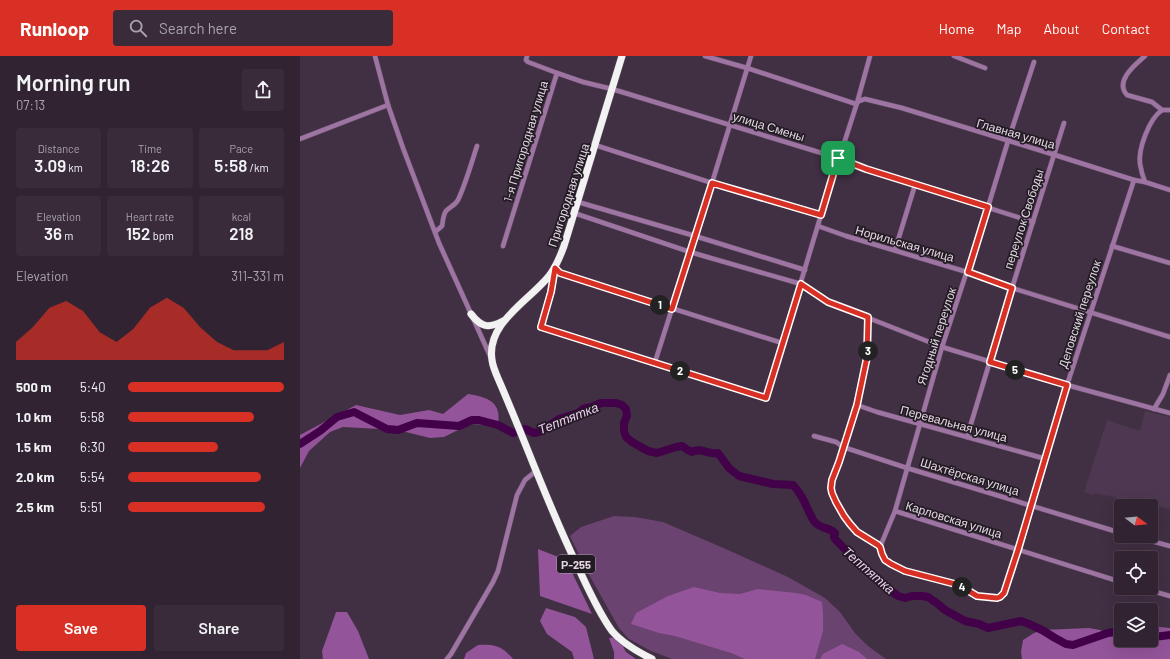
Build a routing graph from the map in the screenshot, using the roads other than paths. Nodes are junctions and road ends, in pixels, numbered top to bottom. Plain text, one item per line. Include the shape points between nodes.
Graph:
1 (375, 56) edge
2 (526, 56) edge
3 (622, 56) edge
4 (705, 56) edge
5 (751, 56) edge
6 (870, 56) edge
7 (954, 56) edge
8 (1145, 56) edge
9 (1034, 62) dead end
10 (747, 68) junction
11 (985, 68) dead end
12 (557, 73) junction
13 (612, 89) junction
14 (856, 104) junction
15 (388, 105) junction
16 (1162, 110) junction
17 (1170, 110) edge
18 (1064, 123) dead end
19 (730, 124) junction
20 (300, 139) edge
21 (1008, 141) junction
22 (595, 145) junction
23 (477, 146) dead end
24 (1055, 155) junction
25 (838, 158) junction
26 (1134, 180) junction
27 (1145, 182) junction
28 (712, 183) junction
29 (915, 185) junction
30 (1170, 190) edge
31 (578, 202) junction
32 (988, 207) junction
33 (574, 213) junction
34 (821, 215) junction
35 (1033, 222) junction
36 (818, 226) junction
37 (435, 232) junction
38 (695, 236) junction
39 (503, 246) dead end
40 (1112, 246) junction
41 (895, 250) junction
42 (690, 252) junction
43 (1170, 263) edge
44 (555, 268) junction
45 (805, 270) junction
46 (968, 272) junction
47 (801, 284) junction
48 (1012, 288) junction
49 (672, 309) junction
50 (1091, 312) junction
51 (471, 314) junction
52 (868, 317) junction
53 (506, 318) junction
54 (1170, 337) edge
55 (782, 343) junction
56 (942, 347) junction
57 (492, 360) junction
58 (655, 362) junction
59 (990, 362) junction
60 (1170, 375) edge
61 (1067, 385) junction
62 (857, 405) junction
63 (1154, 409) junction
64 (1170, 413) edge
65 (920, 424) junction
66 (814, 436) dead end
67 (967, 436) junction
68 (843, 447) junction
69 (1046, 459) junction
70 (907, 468) junction
71 (536, 470) junction
72 (1031, 505) junction
73 (894, 511) junction
74 (1114, 530) edge
75 (1158, 543) edge
76 (1170, 546) edge
77 (880, 547) junction
78 (1018, 550) junction
79 (1114, 580) edge
80 (1158, 593) edge
81 (1170, 596) edge
82 (448, 659) edge
83 (652, 659) edge

1 - 15 street
2 - 12 street via 528,62
3 - 13 highway, Пригородная улица
4 - 10 street, Главная улица
5 - 10 street
6 - 14 street
7 - 11 street
8 - 16 street via 1131,69 1124,81 1124,89 1127,95 1152,102
9 - 21 street, Ягодный переулок
10 - 14 street, Главная улица
10 - 19 street
12 - 13 street, 1-я Пригородная улица
12 - 39 street, 1-я Пригородная улица
13 - 19 street, улица Смены
13 - 22 highway, Пригородная улица
14 - 21 street, Главная улица via 859,100 865,99 882,103
14 - 25 street
15 - 20 street
15 - 37 street
16 - 17 street
16 - 27 street via 1148,130 1141,150 1140,165
18 - 24 street, переулок Свободы
19 - 25 street, улица Смены
19 - 28 street
21 - 24 street, Главная улица
21 - 32 street, Ягодный переулок
22 - 28 street
22 - 31 highway, Пригородная улица
23 - 37 street via 458,200 446,211 442,226
24 - 26 street, Главная улица
24 - 35 street, переулок Свободы
25 - 29 street, улица Смены
25 - 34 street
26 - 27 street, Главная улица
26 - 40 street, Деповский переулок
27 - 30 street, Главная улица
28 - 34 street
28 - 38 street
29 - 32 street, улица Смены
29 - 41 street
31 - 33 highway, Пригородная улица
31 - 38 street
32 - 35 street, улица Смены
32 - 46 street, Ягодный переулок
33 - 42 street
33 - 44 highway, Пригородная улица
34 - 36 street
35 - 48 street, переулок Свободы
36 - 41 street, Норильская улица
36 - 45 street
37 - 51 street
38 - 42 street
38 - 45 street
40 - 43 street
40 - 50 street, Деповский переулок
41 - 46 street, Норильская улица
42 - 47 street
42 - 49 street
44 - 49 street via 560,273
44 - 53 highway, Пригородная улица via 542,285
44 - 58 street via 541,327
45 - 47 street
46 - 48 street, Норильская улица
46 - 56 street, Ягодный переулок
47 - 52 street via 828,302
47 - 55 street
48 - 50 street, Норильская улица
48 - 59 street, переулок Свободы
49 - 55 street
49 - 58 street
50 - 54 street, Норильская улица
50 - 61 street, Деповский переулок
51 - 53 highway via 481,325 489,326
51 - 57 street
52 - 56 street
52 - 62 street via 868,352
53 - 57 highway, Пригородная улица via 493,339
55 - 58 street via 766,398
56 - 59 street
56 - 65 street, Ягодный переулок
57 - 71 highway, Пригородная улица / Р-255
59 - 61 street
59 - 67 street, переулок Свободы
60 - 63 street
61 - 63 street
61 - 69 street, Деповский переулок
62 - 65 street, Перевальная улица
62 - 68 street
63 - 64 street
65 - 67 street, Перевальная улица
65 - 70 street, Ягодный переулок
66 - 68 street, Шахтёрская улица via 836,442
67 - 69 street, Перевальная улица
68 - 70 street, Шахтёрская улица
68 - 77 street via 832,480 832,493 844,516 857,532
69 - 72 street, Деповский переулок
70 - 72 street, Шахтёрская улица
70 - 73 street, Ягодный переулок
71 - 82 street via 525,480 517,495 493,582
71 - 83 highway, Р-255 via 563,537 601,613 621,640
72 - 74 street, Шахтёрская улица
72 - 78 street, Деповский переулок
73 - 77 street, Ягодный переулок
73 - 78 street, Карловская улица
75 - 76 street
77 - 78 street, Деповский переулок via 885,560 905,571 959,585 977,596 997,598 1004,593
78 - 79 street, Карловская улица
80 - 81 street

